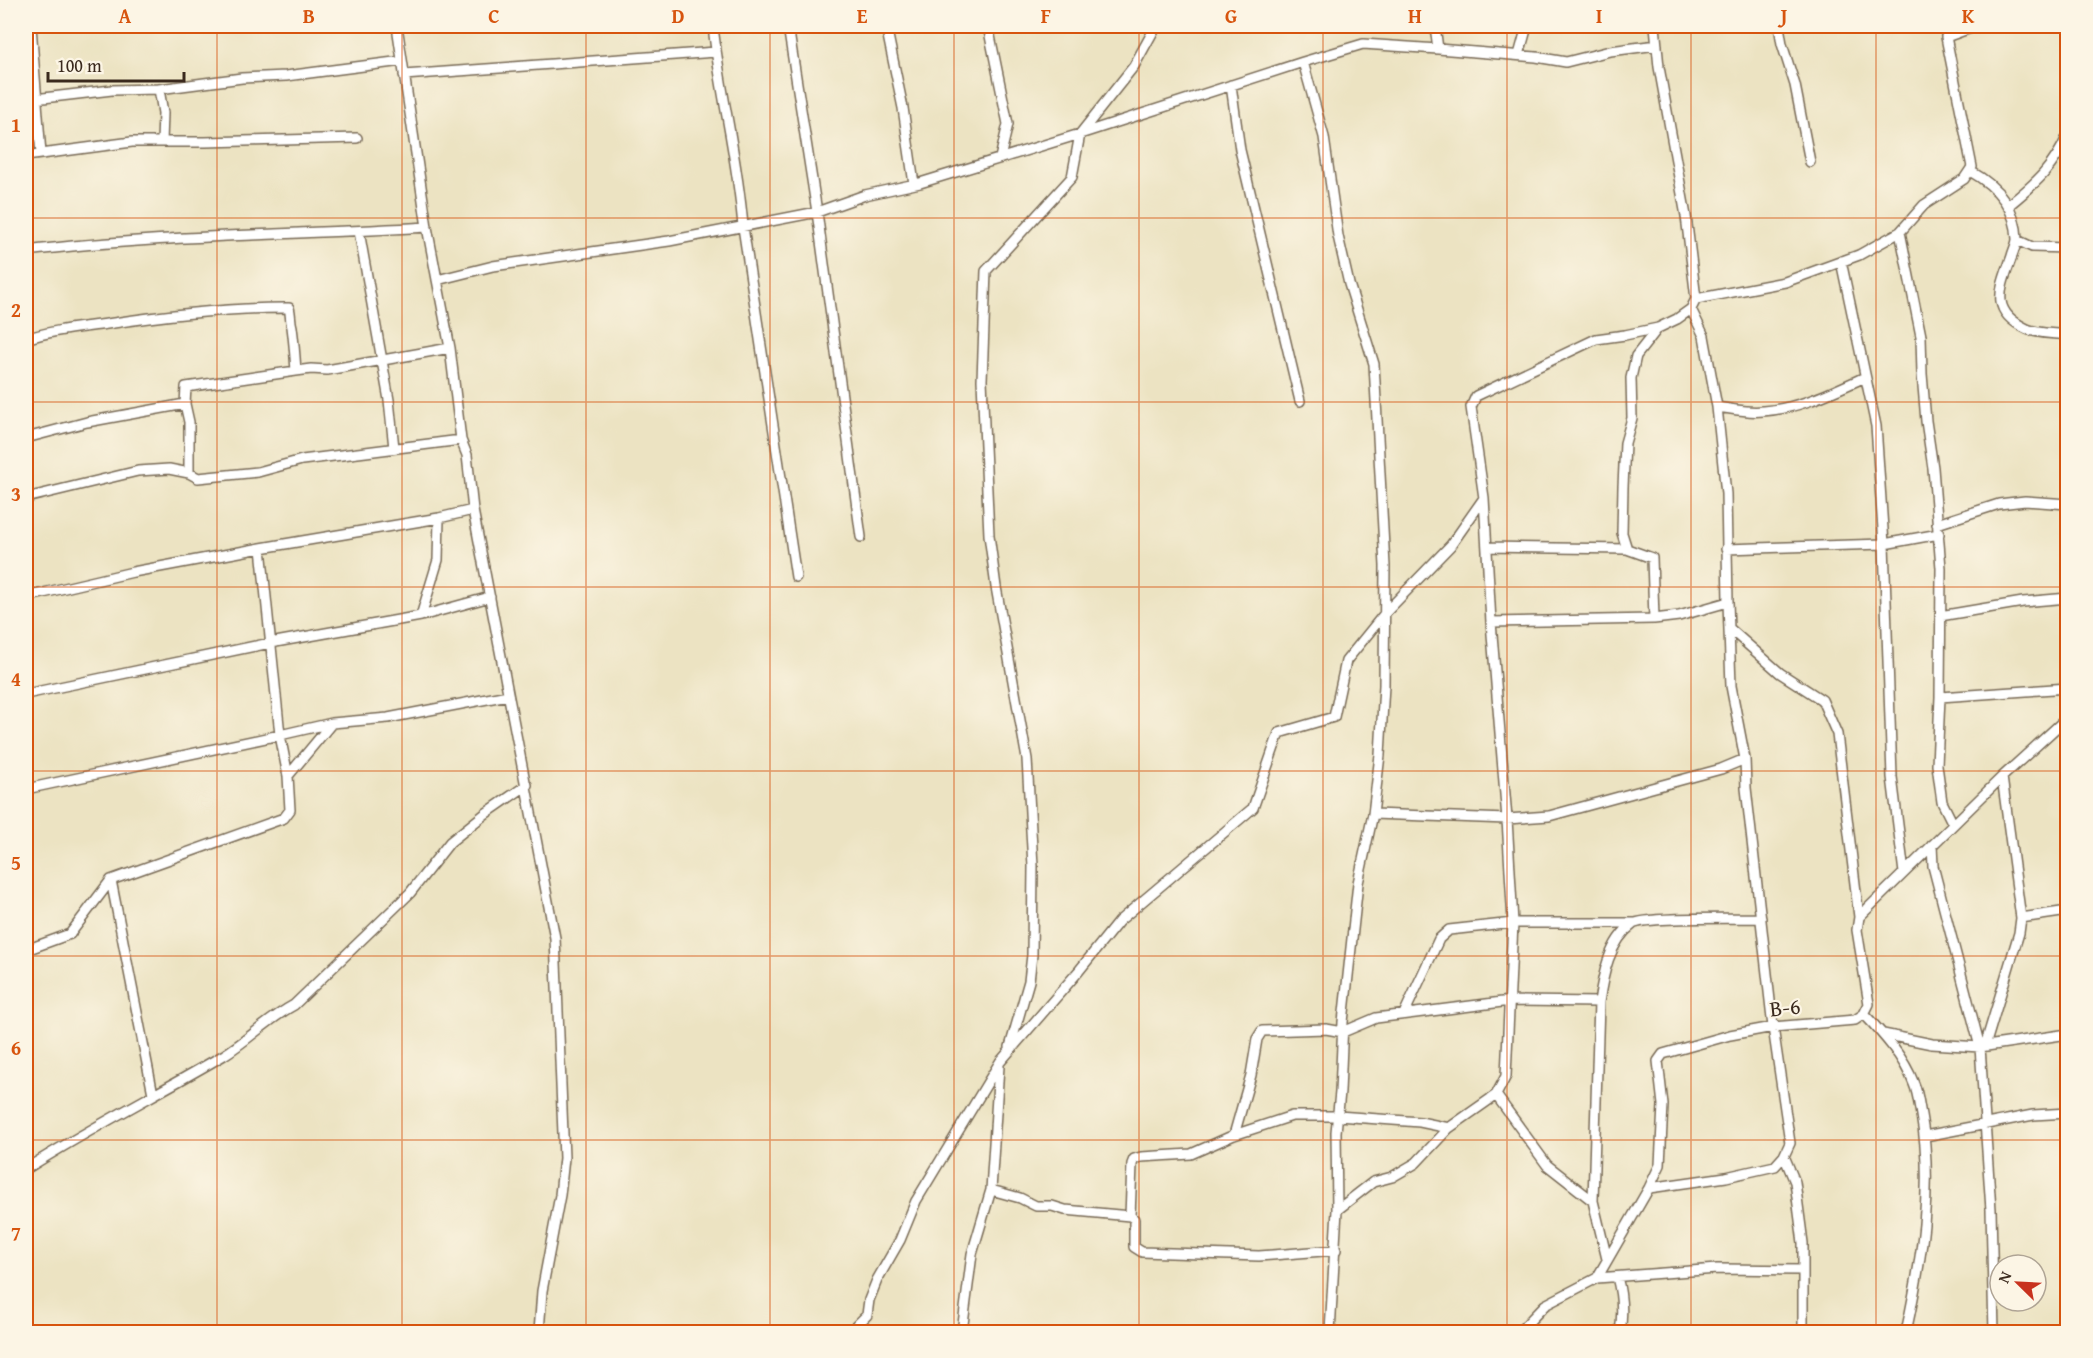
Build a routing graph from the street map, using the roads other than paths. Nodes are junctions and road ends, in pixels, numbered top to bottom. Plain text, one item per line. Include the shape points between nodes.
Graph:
1 (30, 26) edge
2 (398, 26) edge
3 (713, 26) edge
4 (788, 26) edge
5 (886, 26) edge
6 (988, 26) edge
7 (1156, 26) edge
8 (1435, 26) edge
9 (1527, 26) edge
10 (1655, 26) edge
11 (1779, 26) edge
12 (1976, 26) edge
13 (1657, 45) junction
14 (1438, 49) junction
15 (716, 52) junction
16 (1519, 56) junction
17 (402, 61) junction
18 (1303, 62) junction
19 (404, 75) junction
20 (1231, 85) junction
21 (159, 89) junction
22 (38, 99) junction
23 (26, 100) edge
24 (1080, 134) junction
25 (2067, 135) edge
26 (357, 138) dead end
27 (162, 142) junction
28 (41, 154) junction
29 (26, 156) edge
30 (1000, 158) junction
31 (1810, 162) dead end
32 (1970, 171) junction
33 (914, 184) junction
34 (2009, 205) junction
35 (817, 212) junction
36 (427, 227) junction
37 (743, 227) junction
38 (359, 231) junction
39 (1900, 232) junction
40 (2017, 240) junction
41 (2067, 248) edge
42 (26, 252) edge
43 (1841, 261) junction
44 (437, 280) junction
45 (1696, 299) junction
46 (1691, 309) junction
47 (1658, 328) junction
48 (2067, 335) edge
49 (26, 339) edge
50 (450, 348) junction
51 (381, 361) junction
52 (296, 371) junction
53 (1865, 377) junction
54 (1300, 401) dead end
55 (186, 404) junction
56 (1717, 407) junction
57 (26, 438) edge
58 (461, 440) junction
59 (394, 448) junction
60 (189, 473) junction
61 (26, 498) edge
62 (1484, 498) junction
63 (2067, 504) edge
64 (473, 510) junction
65 (439, 518) junction
66 (1938, 529) junction
67 (861, 537) dead end
68 (1884, 544) junction
69 (1488, 547) junction
70 (261, 548) junction
71 (1627, 549) junction
72 (1726, 549) junction
73 (796, 577) dead end
74 (26, 597) edge
75 (490, 597) junction
76 (2067, 598) edge
77 (1728, 602) junction
78 (1384, 613) junction
79 (421, 616) junction
80 (1940, 616) junction
81 (1654, 619) junction
82 (1491, 622) junction
83 (1729, 628) junction
84 (270, 643) junction
85 (2067, 688) edge
86 (26, 694) edge
87 (508, 695) junction
88 (1940, 697) junction
89 (2067, 717) edge
90 (332, 723) junction
91 (279, 735) junction
92 (1745, 759) junction
93 (288, 776) junction
94 (2002, 777) junction
95 (526, 785) junction
96 (26, 789) edge
97 (1373, 814) junction
98 (1508, 819) junction
99 (1953, 824) junction
100 (1932, 845) junction
101 (1904, 873) junction
102 (111, 880) junction
103 (2067, 911) edge
104 (1859, 917) junction
105 (1761, 918) junction
106 (2021, 918) junction
107 (1513, 923) junction
108 (1634, 923) junction
109 (26, 950) edge
110 (1509, 1001) junction
111 (1599, 1002) junction
112 (1404, 1014) junction
113 (1864, 1014) junction
114 (1773, 1026) junction
115 (1343, 1032) junction
116 (1883, 1034) junction
117 (2067, 1034) edge
118 (1983, 1047) junction
119 (1009, 1052) junction
120 (1000, 1062) junction
121 (153, 1094) junction
122 (1496, 1095) junction
123 (2067, 1113) edge
124 (1338, 1116) junction
125 (1987, 1124) junction
126 (1449, 1128) junction
127 (1234, 1136) junction
128 (1925, 1136) junction
129 (1784, 1156) junction
130 (26, 1169) edge
131 (1649, 1188) junction
132 (992, 1190) junction
133 (1593, 1201) junction
134 (1337, 1210) junction
135 (1130, 1216) junction
136 (1336, 1250) junction
137 (1607, 1259) junction
138 (1803, 1270) junction
139 (1617, 1277) junction
140 (1597, 1278) junction
141 (539, 1332) edge
142 (850, 1332) edge
143 (962, 1332) edge
144 (1330, 1332) edge
145 (1519, 1332) edge
146 (1620, 1332) edge
147 (1803, 1332) edge
148 (1906, 1332) edge
149 (1994, 1332) edge

1 - 22 street
2 - 17 street
3 - 15 street
4 - 35 street
5 - 33 street
6 - 30 street via 1008,124
7 - 24 street via 1134,66
8 - 14 street
9 - 16 street
10 - 13 street
11 - 31 street
12 - 32 street via 1946,38
13 - 16 street via 1566,62
13 - 45 street
14 - 16 street
14 - 18 street via 1363,44
15 - 19 street
15 - 37 street
17 - 19 street
17 - 21 street
18 - 20 street
18 - 78 street via 1324,137 1349,284 1374,364 1383,507
19 - 36 street
20 - 24 street
20 - 54 street via 1240,150
21 - 22 street
21 - 27 street
22 - 23 street
22 - 28 street
24 - 30 street
24 - 119 street via 1072,177 986,271 982,380 988,535 1027,759 1033,866 1029,981
25 - 34 street via 2059,155
26 - 27 street
27 - 28 street
28 - 29 street
30 - 33 street
32 - 34 street via 1985,180
32 - 39 street via 1924,206
33 - 35 street via 865,195
34 - 40 street
35 - 37 street
35 - 67 street
36 - 38 street
36 - 44 street
37 - 44 street via 493,266
37 - 73 street
38 - 42 street via 184,237
38 - 51 street
39 - 43 street
39 - 66 street via 1922,336 1925,410
40 - 41 street via 2032,247
40 - 48 street via 2000,292 2005,315 2028,330
43 - 45 street via 1785,282
43 - 53 street
44 - 50 street
45 - 46 street
46 - 47 street
46 - 56 street via 1704,336
47 - 62 street via 1596,339 1476,396 1470,407
47 - 71 street via 1636,356 1631,378 1632,418 1625,443 1622,507 1622,533
49 - 52 street via 147,318 246,308 289,308
50 - 51 street
50 - 58 street
51 - 52 street
51 - 59 street
52 - 55 street via 186,387
53 - 56 street via 1779,410
53 - 68 street via 1876,426
55 - 57 street
55 - 60 street
56 - 72 street via 1726,494
58 - 59 street
58 - 64 street via 467,455
59 - 60 street via 302,460 258,472 198,478
60 - 61 street via 169,469 138,471
62 - 69 street
62 - 78 street via 1451,545
63 - 66 street via 1999,504
64 - 65 street
64 - 75 street
65 - 70 street
65 - 79 street via 438,560
66 - 68 street
66 - 80 street
68 - 72 street
68 - 101 street via 1892,777
69 - 71 street
69 - 82 street
70 - 74 street
70 - 84 street
71 - 81 street via 1652,558
72 - 77 street
75 - 79 street
75 - 87 street
76 - 80 street
77 - 81 street
77 - 83 street
78 - 97 street via 1384,685
78 - 119 street via 1346,661 1334,717 1279,733 1253,808 1119,921
79 - 84 street
80 - 88 street
81 - 82 street
82 - 98 street
83 - 92 street via 1731,686
83 - 104 street via 1780,673 1822,700 1832,718
84 - 86 street
84 - 91 street
85 - 88 street
87 - 90 street via 388,718
87 - 95 street
88 - 99 street via 1938,784
89 - 94 street
90 - 91 street
90 - 93 street
91 - 93 street
91 - 96 street
92 - 98 street via 1549,816
92 - 105 street
93 - 102 street via 291,810 284,818
94 - 99 street
94 - 106 street
95 - 121 street via 450,842 410,893 294,1005 276,1014 227,1053
95 - 141 street via 555,938 564,1158
97 - 98 street
97 - 115 street via 1358,883
98 - 107 street
99 - 100 street
100 - 101 street
100 - 118 street via 1934,866
101 - 104 street
102 - 109 street via 70,934
102 - 121 street
103 - 106 street
104 - 113 street via 1857,930 1869,1004
105 - 108 street
105 - 114 street
106 - 118 street
107 - 108 street
107 - 110 street
107 - 112 street via 1445,932
108 - 111 street via 1620,938 1604,970
110 - 111 street
110 - 112 street
110 - 122 street via 1506,1076
111 - 133 street
112 - 115 street via 1376,1018
113 - 114 street, B-6 via 1855,1020
113 - 116 street
114 - 129 street via 1790,1143
114 - 131 street, B-6 via 1661,1056 1660,1165
115 - 124 street
115 - 127 street via 1326,1029 1259,1034
116 - 118 street via 1932,1044
116 - 128 street via 1915,1085
117 - 118 street
118 - 125 street
119 - 120 street
120 - 132 street
120 - 142 street via 916,1201 877,1280 867,1315
121 - 130 street
122 - 126 street
122 - 133 street via 1547,1165
123 - 125 street
124 - 126 street
124 - 127 street via 1292,1116
124 - 134 street
125 - 128 street
125 - 149 street
126 - 134 street via 1416,1163 1392,1177 1373,1182
127 - 135 street via 1191,1154 1134,1159
128 - 148 street via 1923,1246
129 - 131 street via 1775,1166
129 - 138 street via 1795,1182
131 - 137 street, B-6
132 - 135 street via 1036,1206
132 - 143 street via 972,1254
133 - 137 street
134 - 136 street
135 - 136 street via 1134,1219 1134,1247 1142,1252 1259,1256
136 - 144 street
137 - 140 street, B-6
138 - 139 street via 1717,1269
138 - 147 street
139 - 140 street
139 - 146 street
140 - 145 street via 1545,1305

